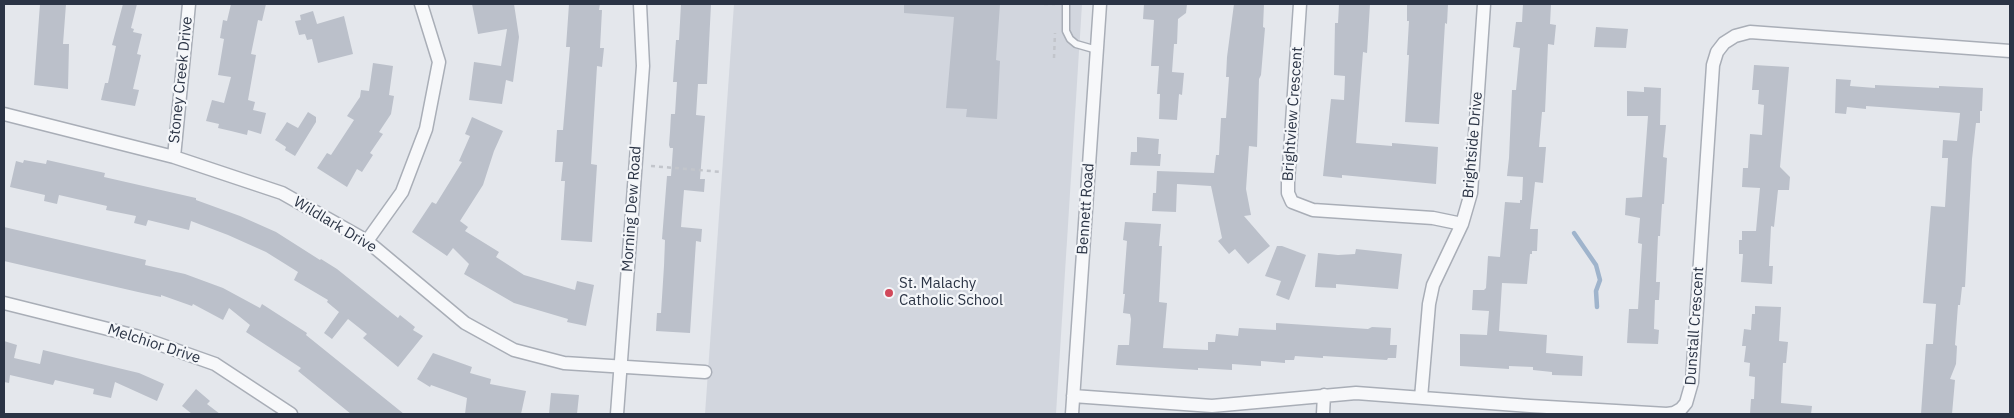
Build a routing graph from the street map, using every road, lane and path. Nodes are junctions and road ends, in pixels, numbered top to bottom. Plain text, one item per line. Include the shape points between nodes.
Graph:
1 (189, 4) edge
2 (421, 4) edge
3 (640, 4) edge
4 (1044, 4) edge
5 (1062, 4) edge
6 (1100, 4) edge
7 (1300, 4) edge
8 (1484, 4) edge
9 (1097, 50) junction
10 (2010, 51) edge
11 (4, 114) edge
12 (174, 156) junction
13 (651, 166) dead end
14 (722, 172) dead end
15 (1462, 224) junction
16 (367, 241) junction
17 (4, 303) edge
18 (620, 368) junction
19 (705, 372) dead end
20 (1324, 394) junction
21 (1073, 396) junction
22 (1421, 398) junction
23 (277, 410) edge
24 (1530, 410) edge
25 (291, 414) edge
26 (616, 414) edge
27 (1072, 414) edge
28 (1323, 414) edge

1 - 12 street, Stoney Creek Drive
2 - 16 street via 439,62 426,129 402,192
3 - 18 street, Morning Dew Road via 643,66
4 - 5 path
5 - 9 lane via 1070,39
6 - 9 street, Bennett Road
7 - 15 street, Brightview Crescent via 1288,182 1292,202 1313,210 1433,218
8 - 15 street, Brightside Drive via 1471,193
9 - 21 street, Bennett Road
10 - 24 street, Dunstall Crescent via 1750,32 1734,36 1724,43 1713,65 1692,382 1686,403 1681,409 1666,414
11 - 12 street, Wildlark Drive
12 - 16 street, Wildlark Drive via 282,193
13 - 14 path
15 - 22 street, Brightside Drive via 1433,285
16 - 18 street, Wildlark Drive via 465,323 514,350 564,363
17 - 23 street, Melchior Drive via 136,336 215,364
18 - 19 street, Wildlark Drive
18 - 26 street, Morning Dew Road
20 - 21 street, Dunstall Crescent via 1212,406
20 - 22 street, Dunstall Crescent
20 - 28 street
21 - 27 street, Bennett Road
22 - 24 street, Dunstall Crescent
23 - 25 street, Melchior Drive

